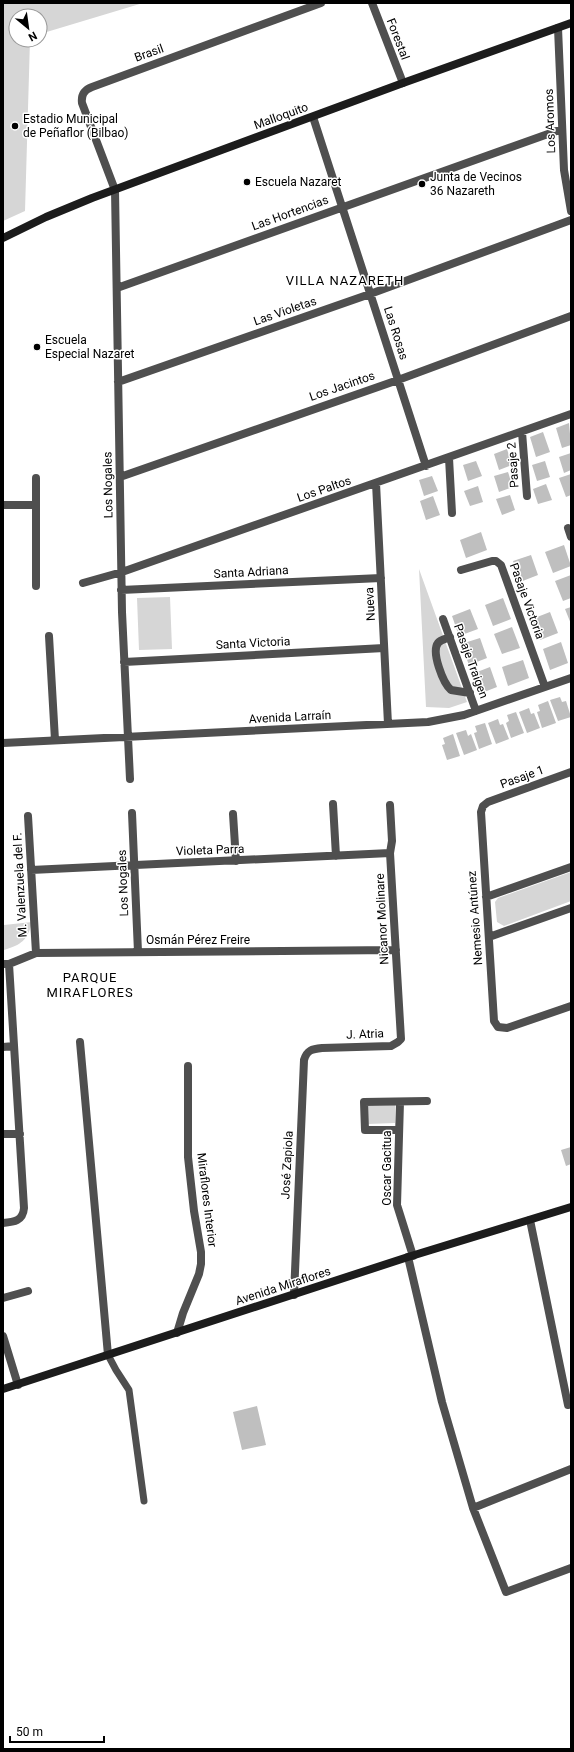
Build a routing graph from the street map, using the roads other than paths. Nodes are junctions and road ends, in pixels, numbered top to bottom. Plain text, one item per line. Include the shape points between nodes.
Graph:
1 (321, 3) edge
2 (372, 3) edge
3 (571, 24) edge
4 (558, 28) junction
5 (403, 83) junction
6 (313, 117) junction
7 (562, 129) junction
8 (115, 190) junction
9 (342, 207) junction
10 (571, 211) edge
11 (571, 220) edge
12 (3, 238) edge
13 (117, 288) junction
14 (370, 294) junction
15 (571, 316) edge
16 (398, 380) junction
17 (118, 382) junction
18 (571, 414) edge
19 (522, 432) junction
20 (449, 458) junction
21 (426, 466) junction
22 (120, 477) junction
23 (36, 478) dead end
24 (376, 483) junction
25 (527, 496) dead end
26 (3, 505) edge
27 (36, 505) junction
28 (452, 513) dead end
29 (568, 528) dead end
30 (571, 537) edge
31 (461, 570) dead end
32 (122, 572) junction
33 (381, 578) junction
34 (83, 583) dead end
35 (36, 586) dead end
36 (121, 590) junction
37 (443, 619) dead end
38 (49, 636) dead end
39 (450, 637) junction
40 (384, 648) junction
41 (124, 662) junction
42 (571, 678) edge
43 (545, 687) junction
44 (470, 693) junction
45 (476, 711) junction
46 (388, 724) junction
47 (128, 737) junction
48 (55, 740) junction
49 (3, 743) edge
50 (571, 772) edge
51 (130, 779) dead end
52 (333, 804) dead end
53 (390, 805) dead end
54 (483, 806) joint
55 (132, 812) dead end
56 (233, 814) dead end
57 (28, 816) dead end
58 (390, 853) junction
59 (336, 856) junction
60 (236, 861) junction
61 (134, 865) junction
62 (571, 867) edge
63 (31, 870) junction
64 (486, 897) junction
65 (571, 908) edge
66 (489, 937) junction
67 (396, 950) junction
68 (138, 952) junction
69 (36, 953) junction
70 (6, 964) edge
71 (571, 1006) edge
72 (401, 1032) joint
73 (80, 1042) dead end
74 (14, 1046) junction
75 (3, 1047) edge
76 (322, 1048) joint
77 (188, 1066) dead end
78 (427, 1101) dead end
79 (400, 1102) junction
80 (399, 1130) junction
81 (3, 1134) edge
82 (20, 1134) junction
83 (571, 1207) edge
84 (530, 1220) junction
85 (3, 1223) edge
86 (410, 1256) junction
87 (28, 1291) dead end
88 (294, 1295) junction
89 (3, 1298) edge
90 (177, 1333) junction
91 (3, 1336) edge
92 (108, 1355) junction
93 (18, 1385) junction
94 (3, 1389) edge
95 (568, 1405) dead end
96 (571, 1469) edge
97 (144, 1501) dead end
98 (473, 1508) junction
99 (571, 1568) edge

1 - 8 street, Brasil via 86,90 82,96 82,103
2 - 5 street, Forestal
3 - 4 street, Malloquito
4 - 5 street, Malloquito
4 - 7 street, Los Aromos
5 - 6 street, Malloquito
6 - 8 street, Malloquito
6 - 9 street, Las Rosas
7 - 9 street, Las Hortencias
7 - 10 street, Los Aromos via 564,170
8 - 12 street, Malloquito via 46,217
8 - 13 street, Los Nogales
9 - 13 street, Las Hortencias
9 - 14 street, Las Rosas
11 - 14 street, Las Violetas
13 - 17 street, Los Nogales
14 - 16 street, Las Rosas
14 - 17 street, Las Violetas
15 - 16 street, Los Jacintos
16 - 21 street, Las Rosas
16 - 22 street, Los Jacintos
17 - 22 street, Los Nogales
18 - 19 street, Los Paltos
19 - 20 street, Los Paltos
19 - 25 street, Pasaje 2
20 - 21 street, Los Paltos
20 - 28 street
21 - 24 street, Los Paltos
22 - 32 street, Los Nogales
23 - 27 street
24 - 32 street, Los Paltos
24 - 33 street, Nueva
26 - 27 street
27 - 35 street
29 - 30 street
31 - 43 street, Pasaje Victoria via 496,560 502,564
32 - 34 street, Los Paltos
32 - 36 street, Los Nogales
33 - 36 street, Santa Adriana
33 - 40 street, Nueva
36 - 41 street, Los Nogales
37 - 39 street, Pasaje Traigen
38 - 48 street
39 - 44 street, Pasaje Traigen
39 - 44 street via 437,645 438,665 445,683 451,690
40 - 41 street, Santa Victoria
40 - 46 street, Nueva
41 - 47 street, Los Nogales
42 - 43 street, Avenida Larraín
43 - 45 street, Avenida Larraín
44 - 45 street, Pasaje Traigen
45 - 46 street, Avenida Larraín via 440,720
46 - 47 street, Avenida Larraín
47 - 48 street, Avenida Larraín
47 - 51 street, Los Nogales
48 - 49 street, Avenida Larraín
50 - 54 street, Pasaje 1 via 491,800
52 - 59 street
53 - 58 street, Nicanor Molinare
54 - 64 street, Nemesio Antúnez via 481,816
55 - 61 street, Los Nogales
56 - 60 street
57 - 63 street, M. Valenzuela del F.
58 - 59 street, Violeta Parra
58 - 67 street, Nicanor Molinare
59 - 60 street, Violeta Parra
60 - 61 street, Violeta Parra
61 - 63 street, Violeta Parra
61 - 68 street, Los Nogales
62 - 64 street
63 - 69 street, M. Valenzuela del F.
64 - 66 street, Nemesio Antúnez
65 - 66 street
66 - 71 street, Nemesio Antúnez via 494,1018 498,1027 508,1028
67 - 68 street, Osmán Pérez Freire
67 - 72 street, Nicanor Molinare
68 - 69 street, Osmán Pérez Freire
69 - 70 street, Osmán Pérez Freire
70 - 74 street
72 - 76 street, J. Atria via 401,1039 391,1046
73 - 92 street
74 - 75 street
74 - 82 street
76 - 88 street, José Zapiola via 309,1051 304,1060
77 - 90 street, Miraflores Interior via 188,1158 201,1264
78 - 79 street
79 - 80 street, Oscar Gacitua
79 - 80 street via 364,1102 365,1130
80 - 86 street, Oscar Gacitua via 396,1205
81 - 82 street
82 - 85 street via 24,1208 21,1218 15,1222
83 - 84 street, Avenida Miraflores
84 - 86 street, Avenida Miraflores
84 - 95 street
86 - 88 street, Avenida Miraflores
86 - 98 street, Oscar Gacitua via 442,1402
87 - 89 street
88 - 90 street, Avenida Miraflores
90 - 92 street, Avenida Miraflores
91 - 93 street
92 - 93 street, Avenida Miraflores
92 - 97 lane via 129,1390
93 - 94 street, Avenida Miraflores
96 - 98 street
98 - 99 street, Oscar Gacitua via 506,1592

